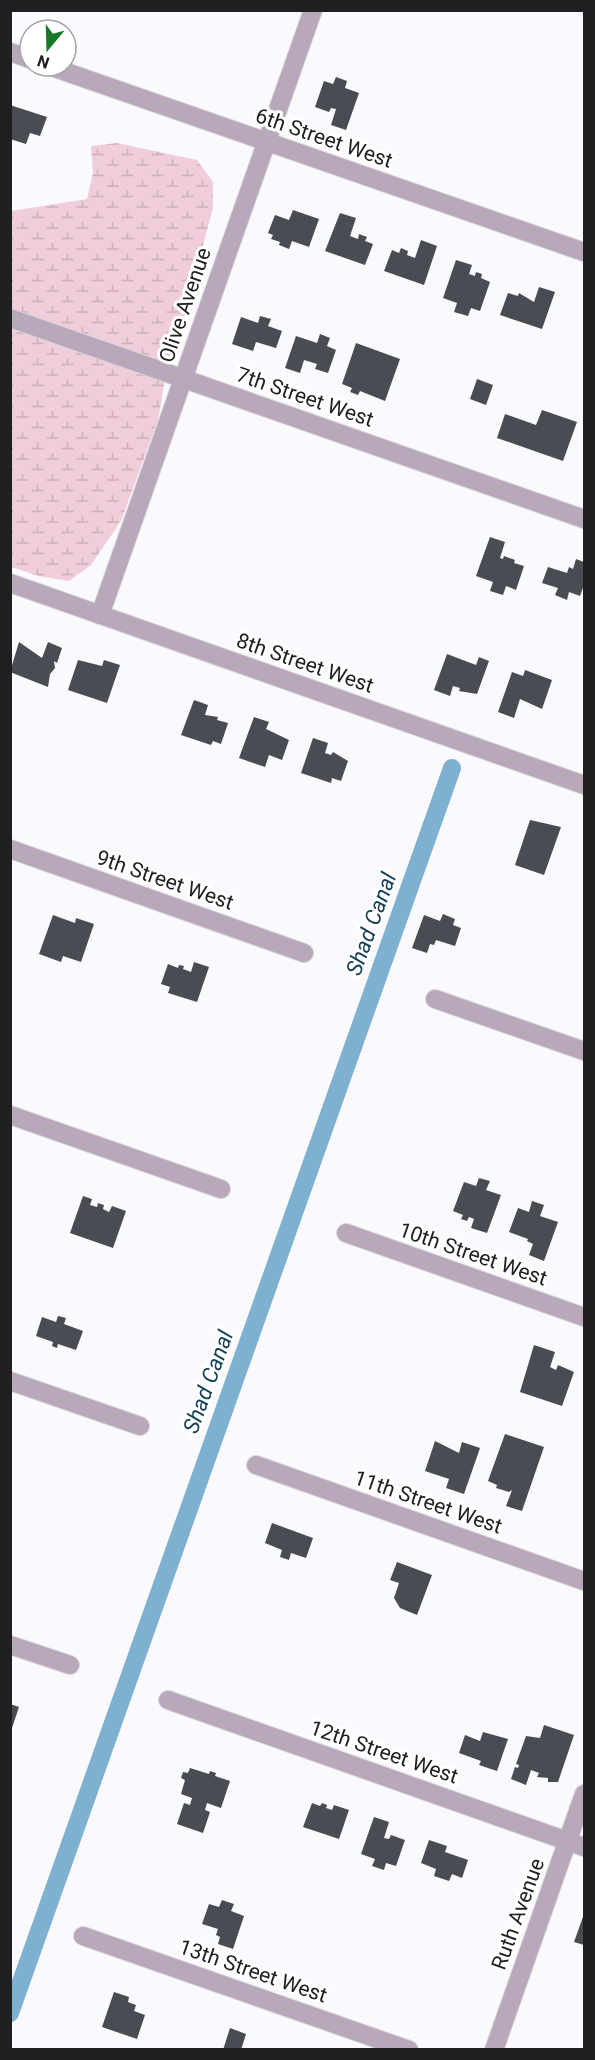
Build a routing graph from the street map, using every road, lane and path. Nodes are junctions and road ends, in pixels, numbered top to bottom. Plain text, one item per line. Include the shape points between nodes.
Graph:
1 (313, 10) edge
2 (78, 76) edge
3 (267, 142) junction
4 (585, 252) edge
5 (10, 318) edge
6 (183, 378) junction
7 (585, 519) edge
8 (10, 583) edge
9 (100, 615) junction
10 (585, 785) edge
11 (10, 849) edge
12 (304, 953) dead end
13 (435, 999) dead end
14 (585, 1051) edge
15 (10, 1115) edge
16 (221, 1189) dead end
17 (346, 1233) dead end
18 (585, 1317) edge
19 (10, 1381) edge
20 (140, 1426) dead end
21 (256, 1465) dead end
22 (585, 1581) edge
23 (10, 1645) edge
24 (70, 1665) dead end
25 (168, 1700) dead end
26 (585, 1794) edge
27 (576, 1844) edge
28 (83, 1936) dead end
29 (409, 2049) edge
30 (494, 2049) edge

1 - 3 street, Olive Avenue
2 - 3 street, 6th Street West
3 - 4 street, 6th Street West
3 - 6 street, Olive Avenue
5 - 6 street, 7th Street West
6 - 7 street, 7th Street West
6 - 9 street, Olive Avenue
8 - 9 street, 8th Street West
9 - 10 street, 8th Street West
11 - 12 street, 9th Street West
13 - 14 street
15 - 16 street
17 - 18 street, 10th Street West
19 - 20 street
21 - 22 street, 11th Street West
23 - 24 street
25 - 27 street, 12th Street West
26 - 27 street, Ruth Avenue
27 - 30 street, Ruth Avenue
28 - 29 street, 13th Street West

